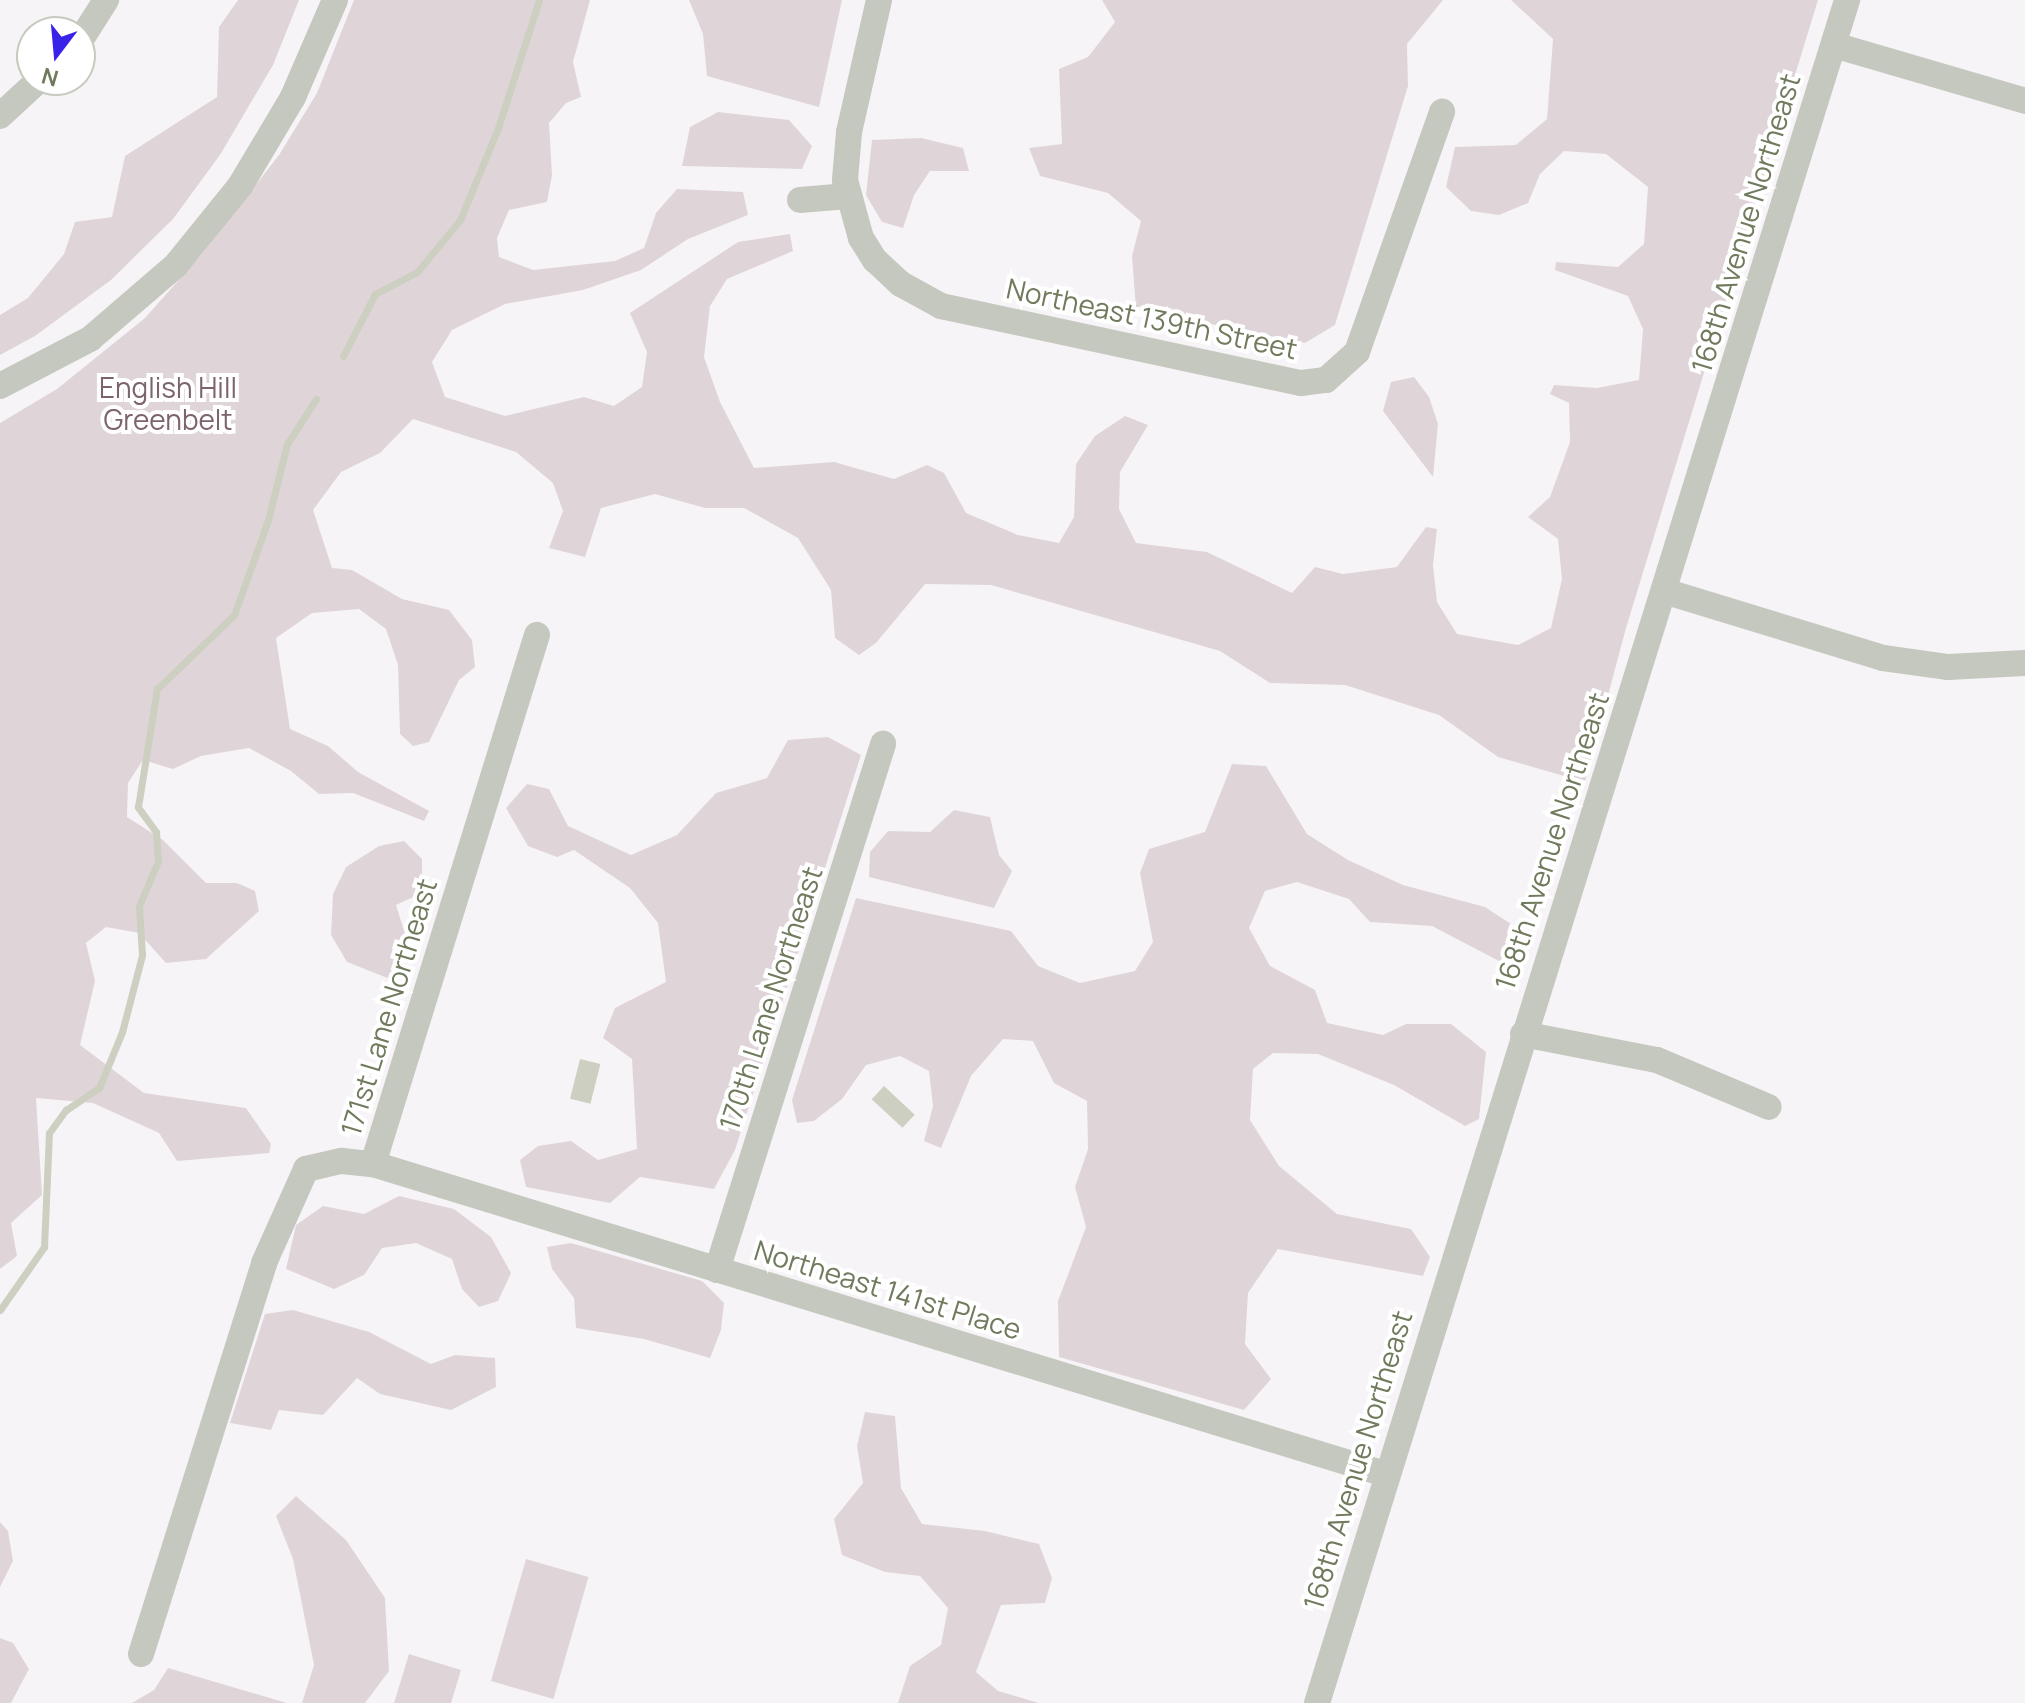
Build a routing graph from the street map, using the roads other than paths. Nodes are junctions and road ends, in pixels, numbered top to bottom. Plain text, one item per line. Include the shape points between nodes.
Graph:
1 (335, 0) edge
2 (879, 0) edge
3 (1847, 0) edge
4 (1834, 45) junction
5 (22, 96) edge
6 (2025, 101) edge
7 (1442, 112) dead end
8 (0, 116) edge
9 (848, 196) junction
10 (800, 200) dead end
11 (0, 386) edge
12 (1664, 591) junction
13 (537, 635) dead end
14 (2025, 663) edge
15 (883, 744) dead end
16 (1523, 1034) junction
17 (1769, 1107) dead end
18 (373, 1164) junction
19 (717, 1270) junction
20 (1385, 1474) junction
21 (141, 1654) dead end
22 (1317, 1703) edge

1 - 11 street via 293,97 240,186 176,265 90,339
2 - 9 street via 849,132
3 - 4 street, 168th Avenue Northeast
4 - 6 street
4 - 12 street, 168th Avenue Northeast
5 - 8 street
7 - 9 street, Northeast 139th Street via 1357,352 1326,380 1301,383 941,306 901,284 875,260 861,238
9 - 10 street
12 - 14 street via 1883,658 1948,667
12 - 16 street, 168th Avenue Northeast
13 - 18 street, 171st Lane Northeast
15 - 19 street, 170th Lane Northeast
16 - 17 street via 1657,1060
16 - 20 street, 168th Avenue Northeast
18 - 19 street, Northeast 141st Place
18 - 21 street, 171st Lane Northeast via 342,1161 306,1169 296,1184 264,1263
19 - 20 street, Northeast 141st Place
20 - 22 street, 168th Avenue Northeast

